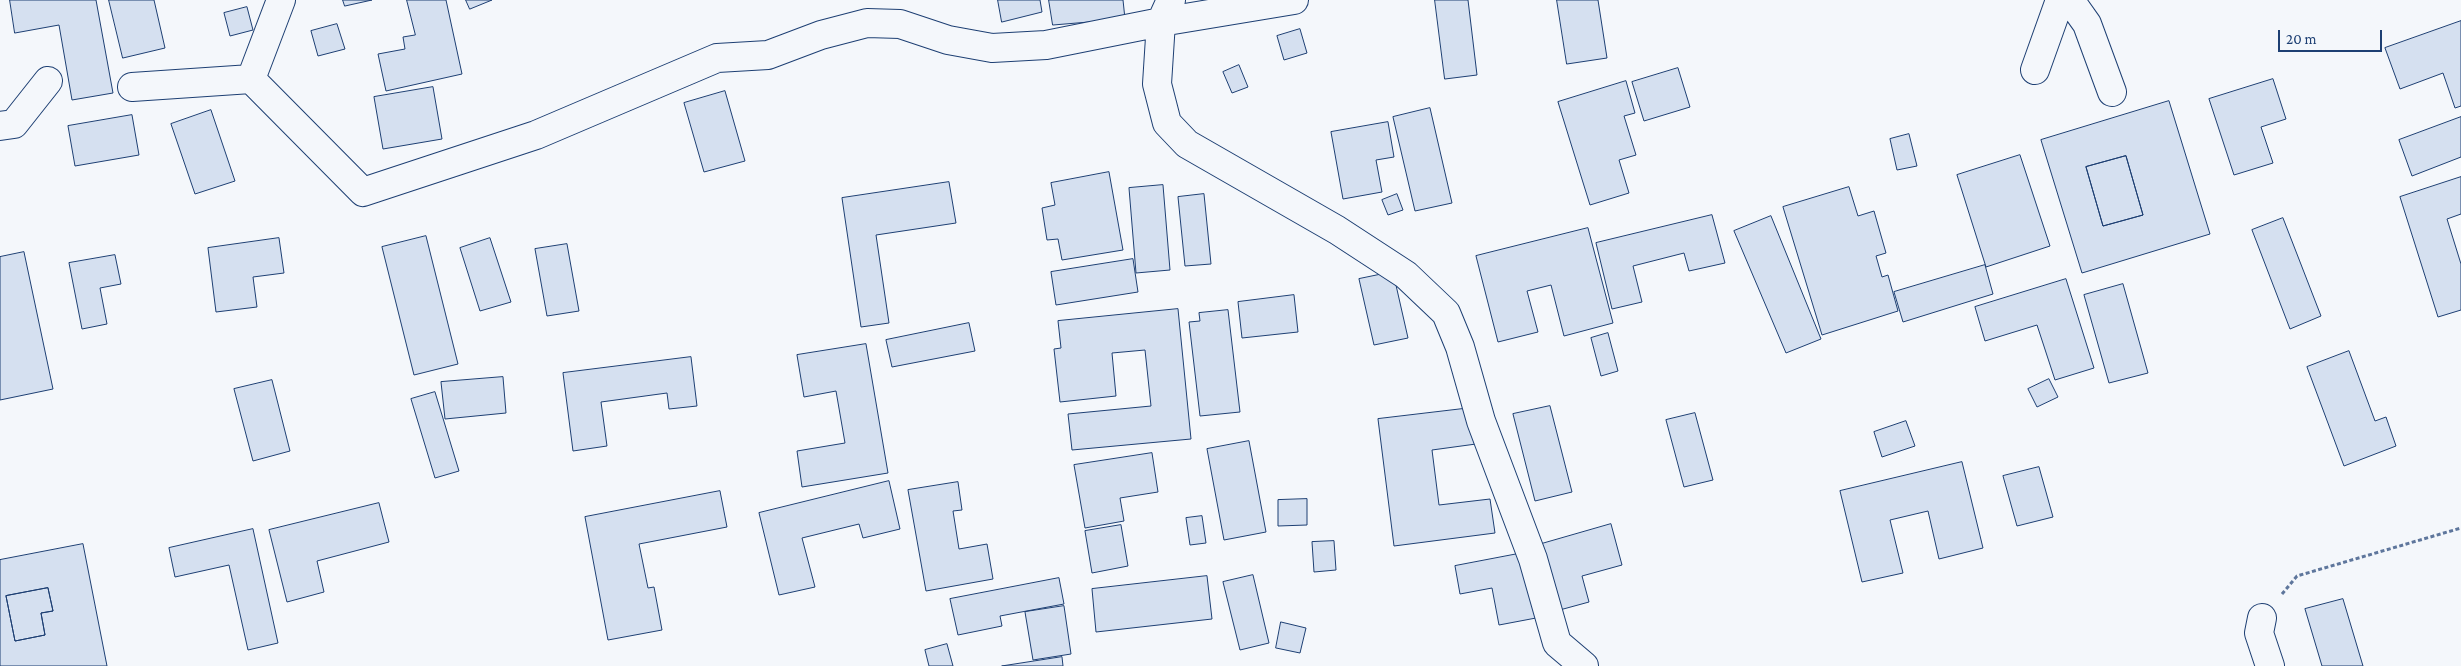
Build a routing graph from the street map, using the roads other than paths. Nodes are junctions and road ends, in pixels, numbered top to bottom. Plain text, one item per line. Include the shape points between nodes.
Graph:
1 (281, 0) edge
2 (1294, 0) edge
3 (2060, 0) edge
4 (2070, 0) edge
5 (1166, 11) edge
6 (2035, 70) dead end
7 (251, 79) junction
8 (48, 81) dead end
9 (132, 87) dead end
10 (2112, 92) dead end
11 (0, 126) edge
12 (2262, 618) road end
13 (1584, 666) edge
14 (2270, 666) edge

1 - 7 street
2 - 5 street
3 - 6 street
4 - 10 street via 2087,24
5 - 7 street via 1046,45 992,48 948,40 900,24 867,23 821,35 768,55 717,58 536,135 363,192
5 - 13 street via 1157,84 1167,123 1187,144 1337,230 1406,275 1446,313 1460,347 1481,421 1533,559 1557,643
7 - 9 street
8 - 11 street via 14,124
12 - 14 street via 2259,633

